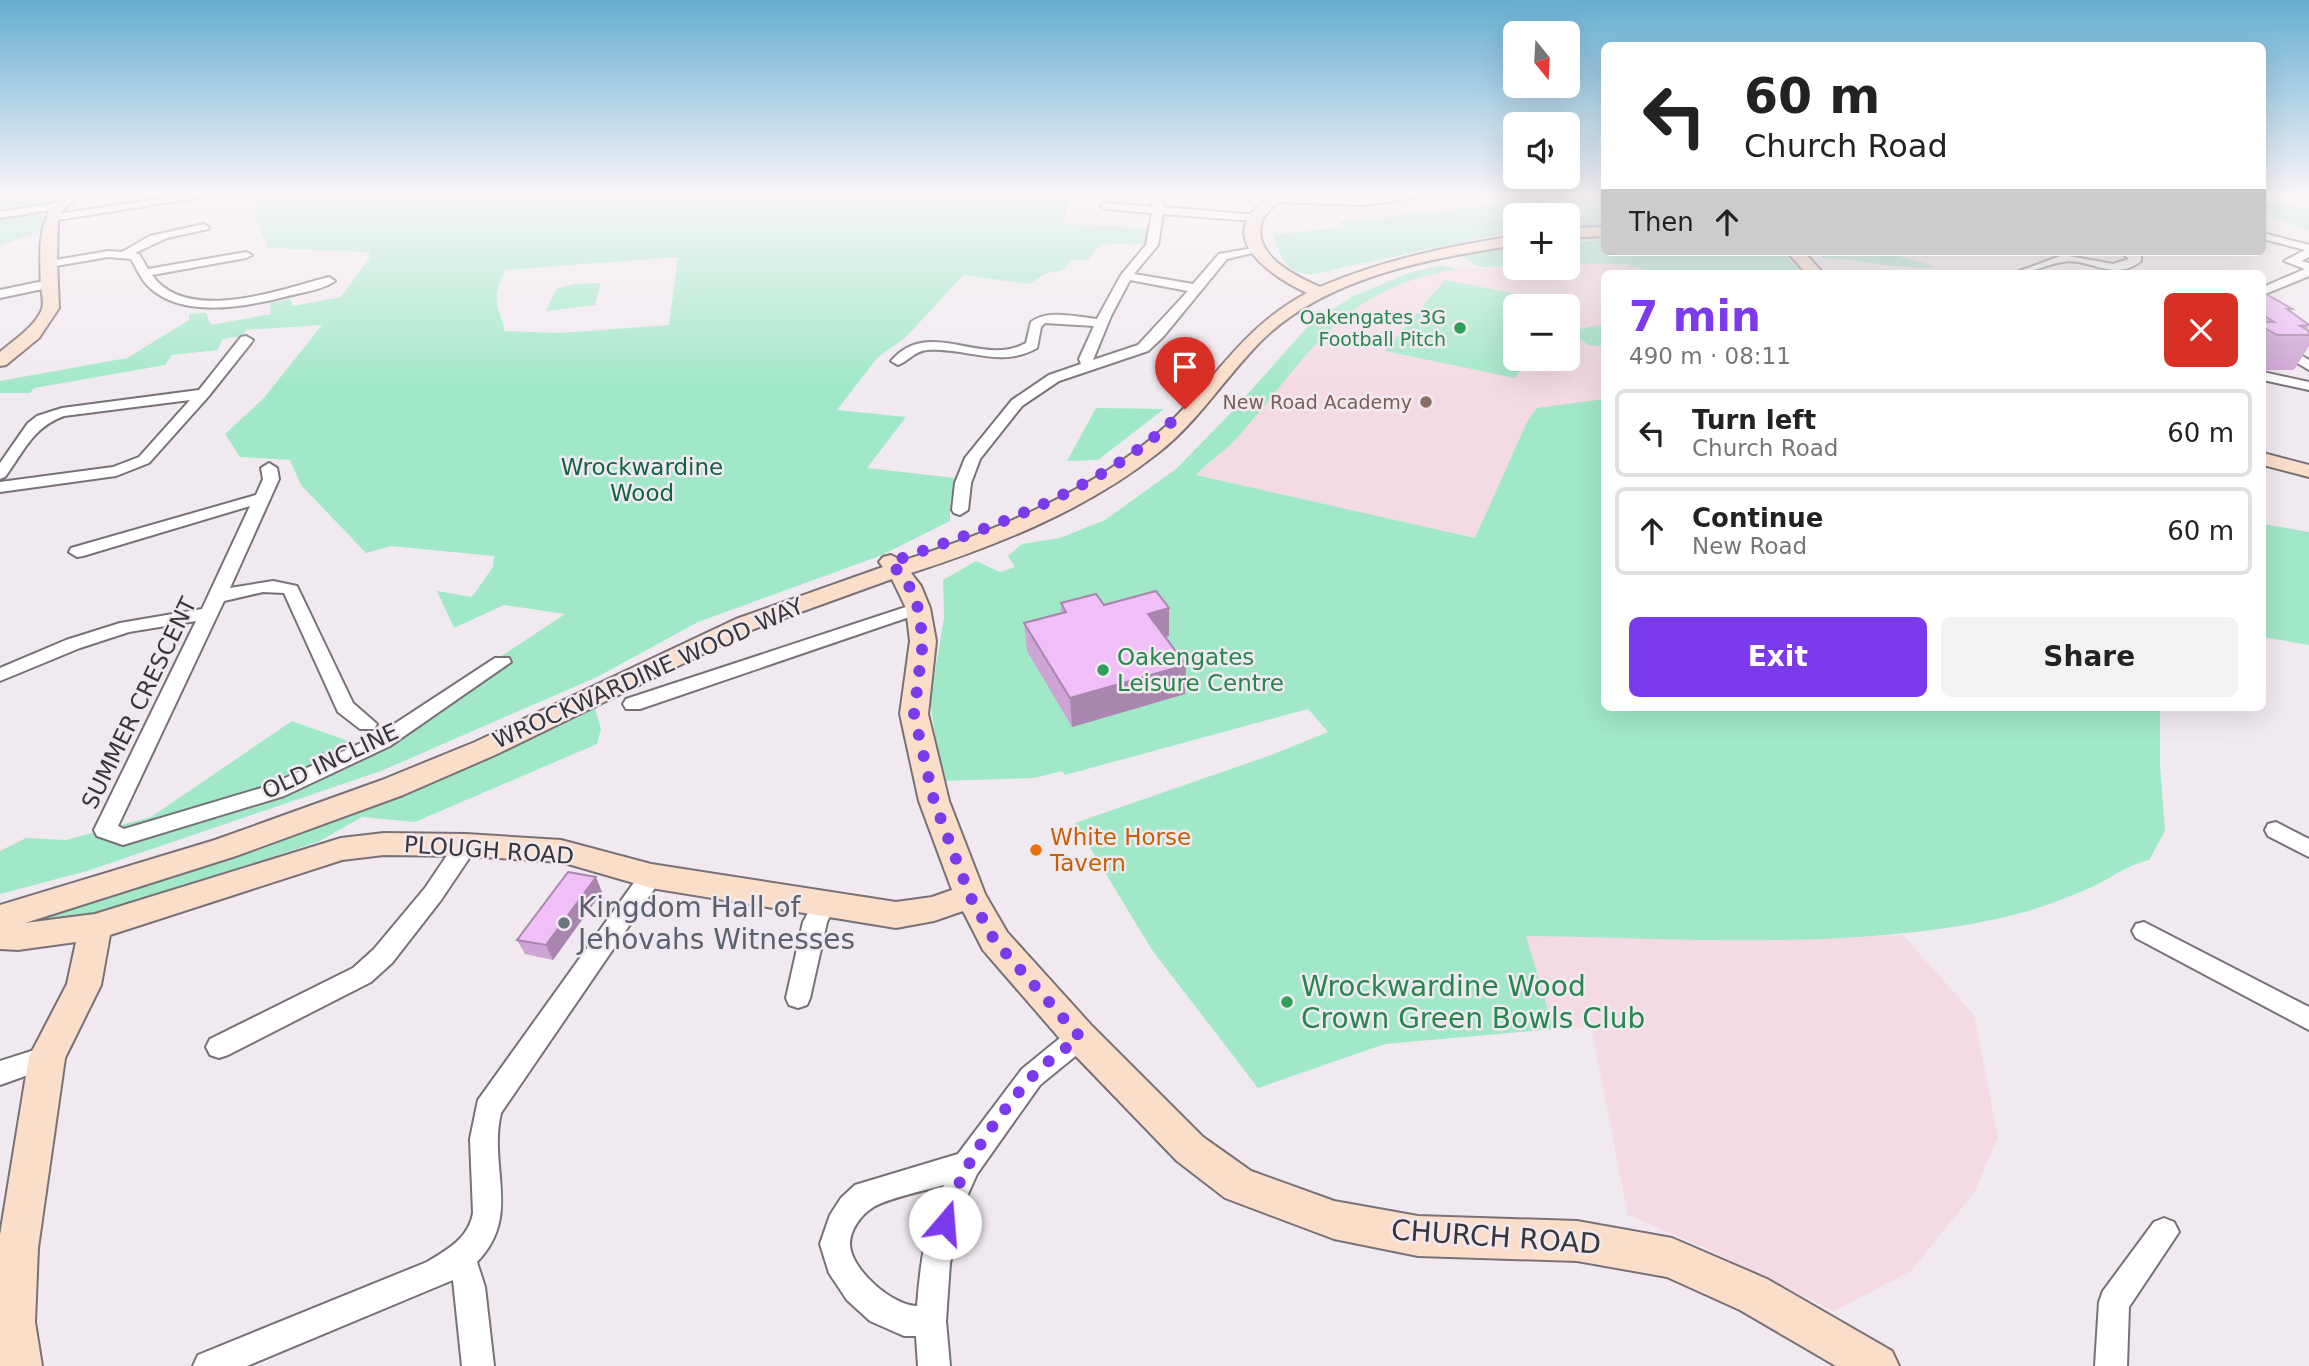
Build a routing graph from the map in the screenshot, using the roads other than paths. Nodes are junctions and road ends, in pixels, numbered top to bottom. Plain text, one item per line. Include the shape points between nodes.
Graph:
1 (51, 259) edge
2 (80, 259) edge
3 (136, 259) edge
4 (225, 259) edge
5 (1140, 259) edge
6 (1221, 259) edge
7 (1268, 259) edge
8 (1423, 259) edge
9 (2061, 259) edge
10 (2067, 259) edge
11 (2134, 259) edge
12 (2294, 259) edge
13 (50, 264) junction
14 (2029, 270) edge
15 (2309, 270) edge
16 (144, 273) junction
17 (1126, 276) junction
18 (329, 281) dead end
19 (48, 284) junction
20 (1195, 288) junction
21 (2266, 290) edge
22 (1318, 292) junction
23 (0, 294) edge
24 (1099, 323) junction
25 (246, 340) dead end
26 (2284, 349) edge
27 (0, 361) edge
28 (898, 361) dead end
29 (2309, 366) edge
30 (1089, 367) junction
31 (2266, 377) edge
32 (2309, 386) edge
33 (203, 394) junction
34 (2266, 460) edge
35 (269, 468) dead end
36 (2309, 471) edge
37 (0, 474) edge
38 (0, 487) edge
39 (262, 498) junction
40 (960, 510) dead end
41 (77, 552) dead end
42 (904, 583) junction
43 (217, 597) junction
44 (206, 614) junction
45 (502, 662) dead end
46 (0, 675) edge
47 (633, 704) dead end
48 (367, 724) dead end
49 (105, 830) joint
50 (2276, 830) dead end
51 (466, 845) junction
52 (2309, 849) edge
53 (651, 876) junction
54 (970, 896) junction
55 (823, 906) junction
56 (0, 909) edge
57 (0, 918) edge
58 (95, 927) junction
59 (2144, 931) dead end
60 (0, 936) edge
61 (798, 998) dead end
62 (2309, 1019) edge
63 (1080, 1037) junction
64 (219, 1047) dead end
65 (47, 1057) junction
66 (0, 1073) edge
67 (967, 1164) junction
68 (2164, 1232) dead end
69 (461, 1258) junction
70 (931, 1321) junction
71 (20, 1366) edge
72 (209, 1366) edge
73 (478, 1366) edge
74 (933, 1366) edge
75 (1877, 1366) edge
76 (2111, 1366) edge

1 - 13 main road
2 - 13 street
3 - 16 street
4 - 16 street
5 - 17 street
6 - 20 street
7 - 22 main road via 1284,275
8 - 22 main road, WROCKWARDINE WOOD WAY
9 - 14 street
10 - 11 street via 2114,268
12 - 15 street via 2290,261
13 - 19 main road
15 - 21 street
16 - 18 street via 155,286 188,303 205,305
17 - 20 street
17 - 24 street
19 - 23 street
19 - 27 main road via 51,308 45,320
20 - 30 street via 1143,348
22 - 42 main road, WROCKWARDINE WOOD WAY via 1269,316 1173,421 1120,463
22 - 42 main road, WROCKWARDINE WOOD WAY via 1261,332 1173,430 1129,464 1044,512 955,552
24 - 28 street via 1046,318 1037,321 1032,345 1024,352 990,354 922,347
24 - 30 street via 1086,359
25 - 33 street
26 - 29 street
30 - 40 street via 1048,380 1009,411 973,458
31 - 32 street
33 - 37 street via 62,412 42,419
33 - 38 street via 144,460 132,467
34 - 36 main road
35 - 39 street, SUMMER CRESCENT via 271,479
39 - 41 street
39 - 43 street, SUMMER CRESCENT
42 - 47 street
42 - 54 main road, CHURCH ROAD via 923,641 914,714 934,801
42 - 56 main road, WROCKWARDINE WOOD WAY via 720,625 395,777 223,840
42 - 57 main road, WROCKWARDINE WOOD WAY via 843,588 744,625 447,765 149,873
43 - 44 street, SUMMER CRESCENT
43 - 48 street, SUMMER CRESCENT via 272,586 290,590 345,708
44 - 46 street via 126,626
44 - 49 street, SUMMER CRESCENT
45 - 49 street, OLD INCLINE via 383,740 276,791 123,837
50 - 52 street
51 - 53 street, PLOUGH ROAD via 561,851
51 - 58 street, PLOUGH ROAD via 384,844 341,849
51 - 64 street via 433,894 362,975
53 - 55 street, PLOUGH ROAD
53 - 69 street via 488,1109 482,1128 485,1230
54 - 55 street, PLOUGH ROAD via 896,915
54 - 63 main road, CHURCH ROAD via 995,941
55 - 61 street
58 - 60 main road
58 - 65 street via 84,985
59 - 62 street
63 - 67 street via 1031,1077
63 - 75 main road, CHURCH ROAD via 1189,1149 1238,1185 1334,1220 1418,1236 1577,1241 1672,1258 1752,1294
65 - 66 street
65 - 71 street via 18,1248 14,1322
67 - 70 street via 950,1203 935,1263
67 - 70 street via 864,1195 850,1208 835,1244 839,1263 881,1310 904,1321
68 - 76 street via 2114,1301
69 - 72 street via 437,1273
69 - 73 street via 470,1287
70 - 74 street

